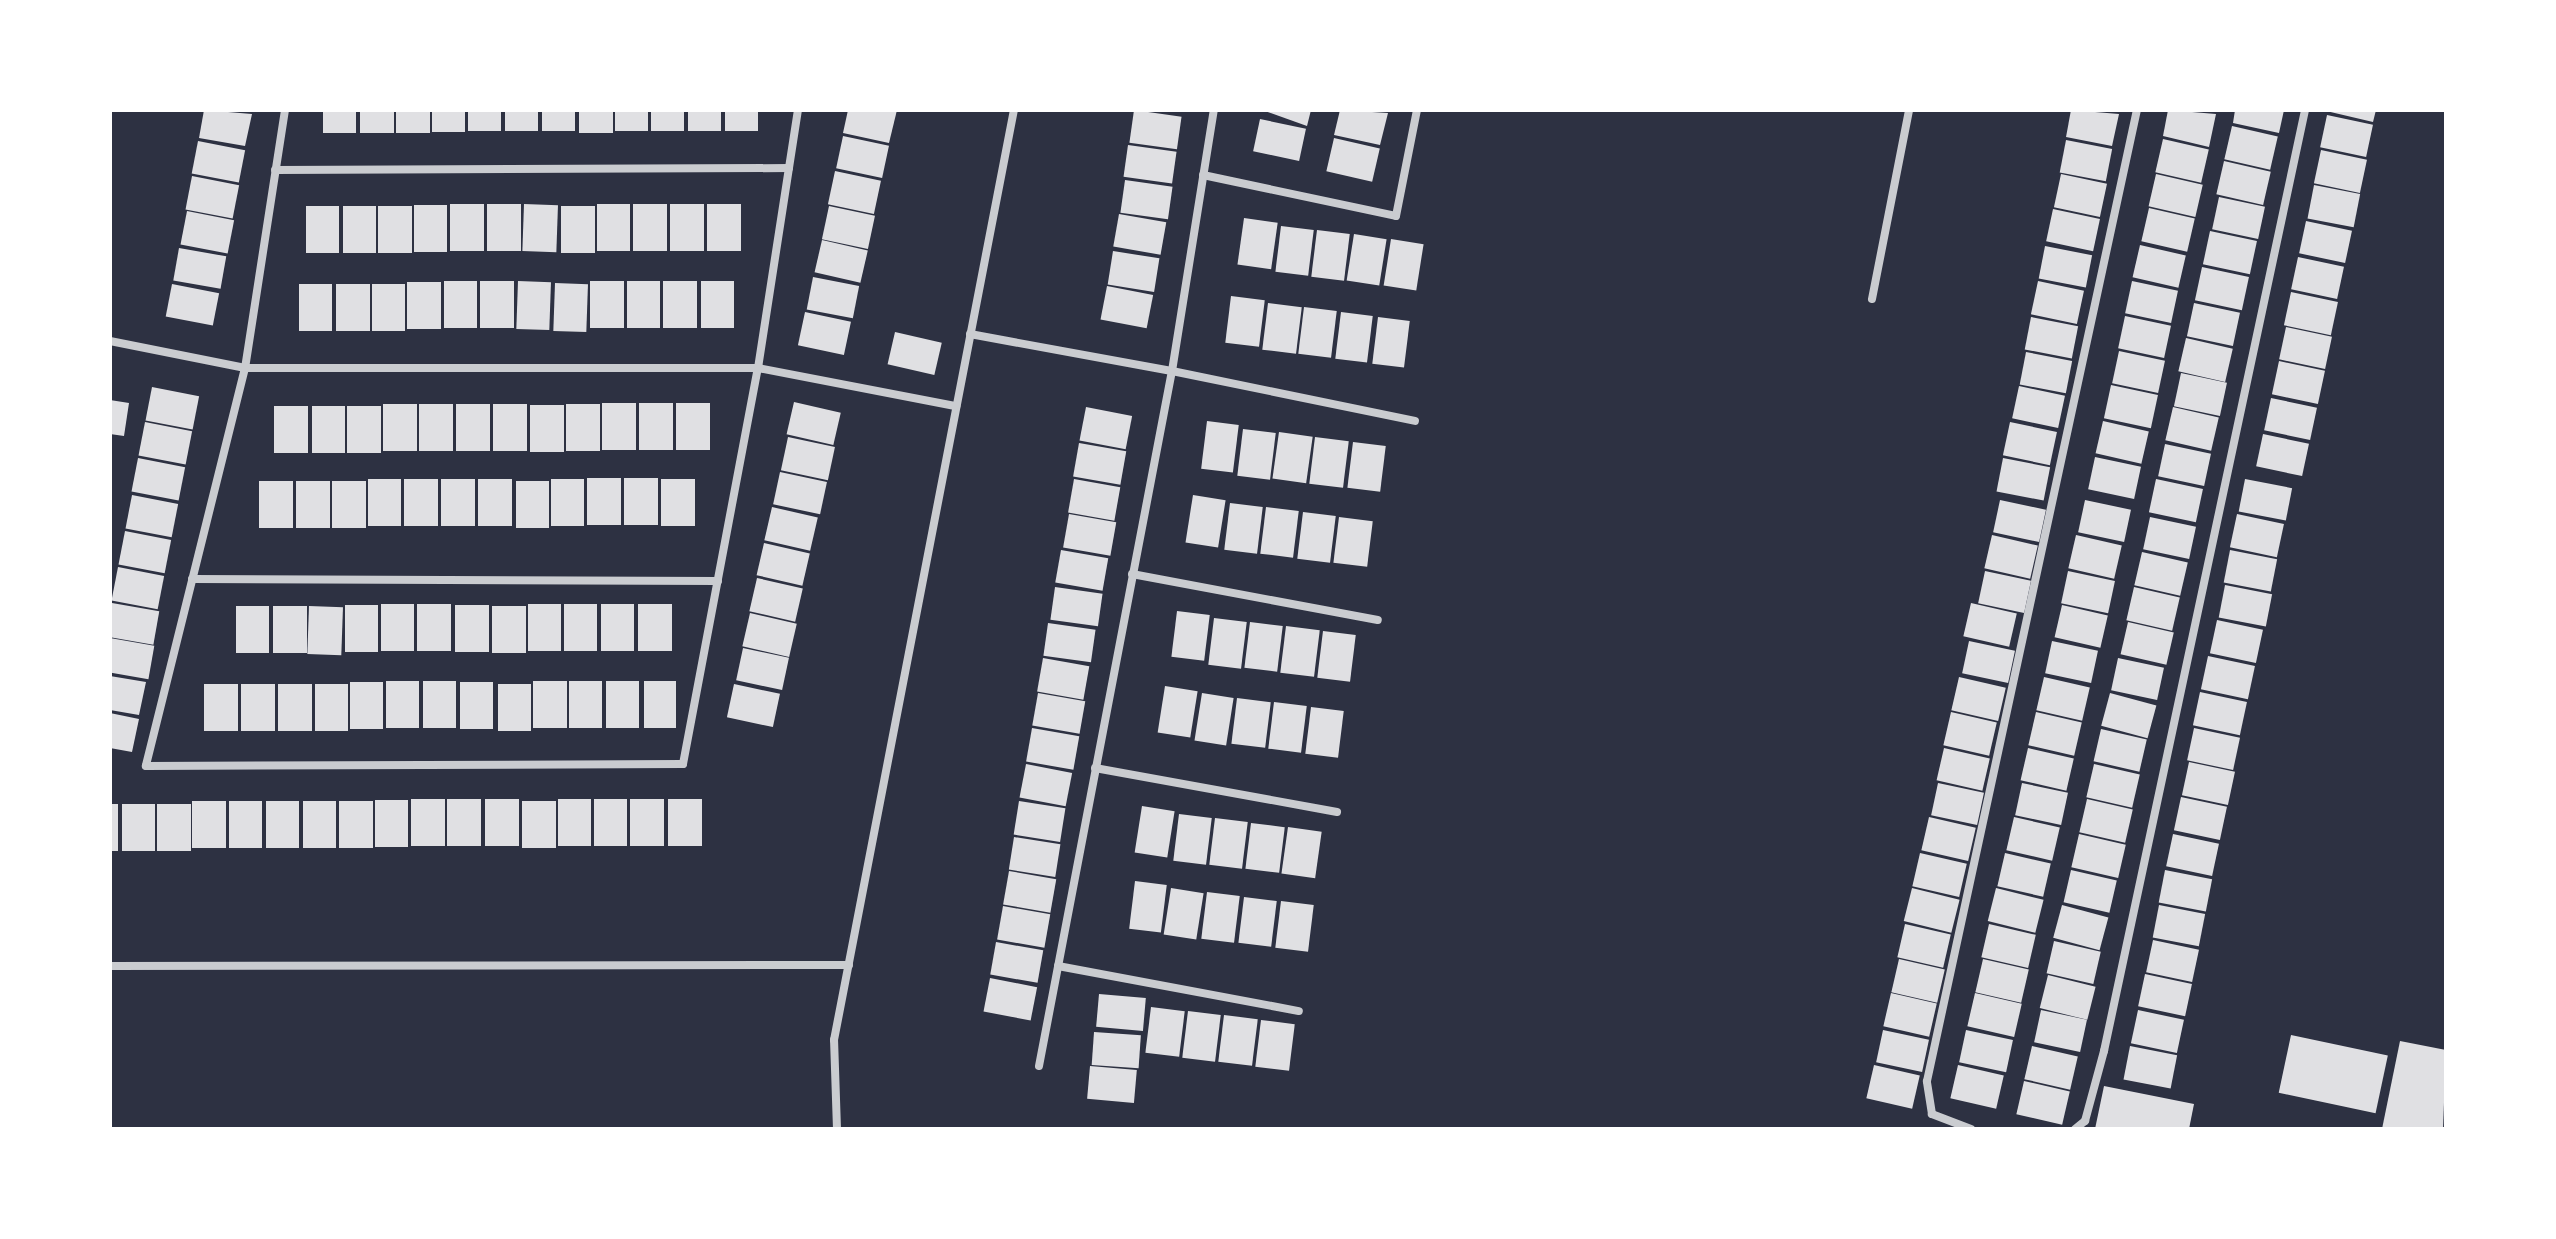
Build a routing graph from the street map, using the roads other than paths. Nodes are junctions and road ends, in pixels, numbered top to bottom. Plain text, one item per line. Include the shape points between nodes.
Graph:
1 (285, 110) edge
2 (798, 110) edge
3 (1014, 110) edge
4 (1214, 110) edge
5 (1417, 110) edge
6 (1909, 110) edge
7 (2137, 110) edge
8 (2305, 110) edge
9 (789, 168) junction
10 (275, 170) junction
11 (1203, 175) junction
12 (1872, 299) dead end
13 (970, 334) junction
14 (110, 341) edge
15 (245, 368) junction
16 (758, 368) junction
17 (1172, 371) junction
18 (956, 406) junction
19 (1415, 421) dead end
20 (1132, 574) junction
21 (192, 579) junction
22 (718, 581) junction
23 (1378, 620) dead end
24 (1095, 768) junction
25 (1337, 812) dead end
26 (849, 965) junction
27 (110, 966) edge
28 (1058, 966) junction
29 (1299, 1011) dead end
30 (1039, 1066) dead end
31 (837, 1129) edge
32 (1971, 1129) edge
33 (2075, 1129) edge

1 - 10 street
2 - 9 street
3 - 13 street
4 - 11 street
5 - 11 street via 1396,216
6 - 12 street
7 - 32 street via 1927,1081 1932,1114
8 - 33 street via 2104,1051 2085,1121
9 - 10 street
9 - 16 street
10 - 15 street
11 - 17 street
13 - 17 street
13 - 18 street
14 - 15 street
15 - 16 street
15 - 21 street
16 - 18 street
16 - 22 street
17 - 19 street
17 - 20 street
18 - 26 street
20 - 23 street
20 - 24 street
21 - 22 street
21 - 22 street via 146,766 683,764
24 - 25 street
24 - 28 street
26 - 27 street
26 - 31 street via 834,1040
28 - 29 street
28 - 30 street

